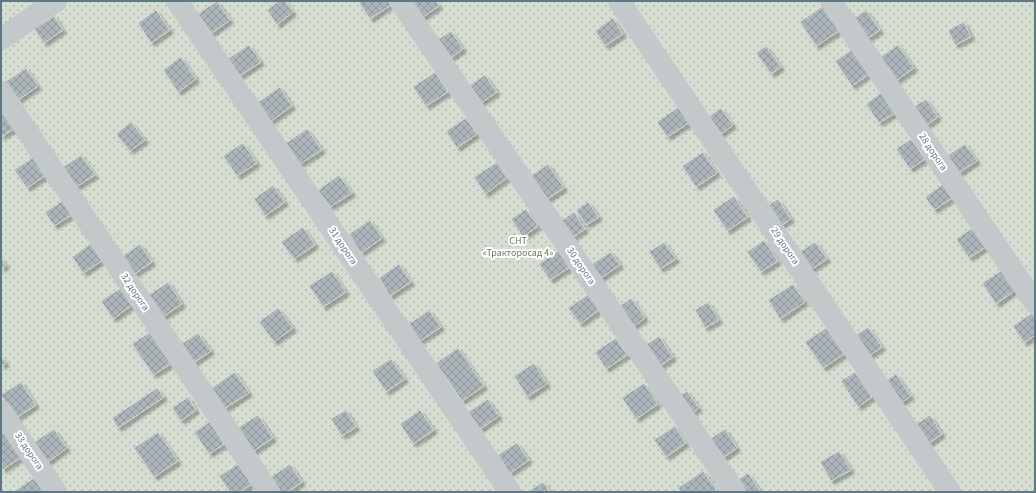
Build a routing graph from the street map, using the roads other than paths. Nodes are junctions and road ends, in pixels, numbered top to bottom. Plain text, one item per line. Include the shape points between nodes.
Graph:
1 (56, 1) edge
2 (177, 1) edge
3 (400, 1) edge
4 (619, 1) edge
5 (831, 1) edge
6 (1, 39) edge
7 (1, 92) edge
8 (1035, 303) edge
9 (1, 411) edge
10 (56, 492) edge
11 (269, 492) edge
12 (510, 492) edge
13 (734, 492) edge
14 (950, 492) edge

1 - 6 street
2 - 12 street, 31 дорога
3 - 13 street, 30 дорога
4 - 14 street, 29 дорога
5 - 8 street, 28 дорога
7 - 11 street, 32 дорога
9 - 10 street, 33 дорога

